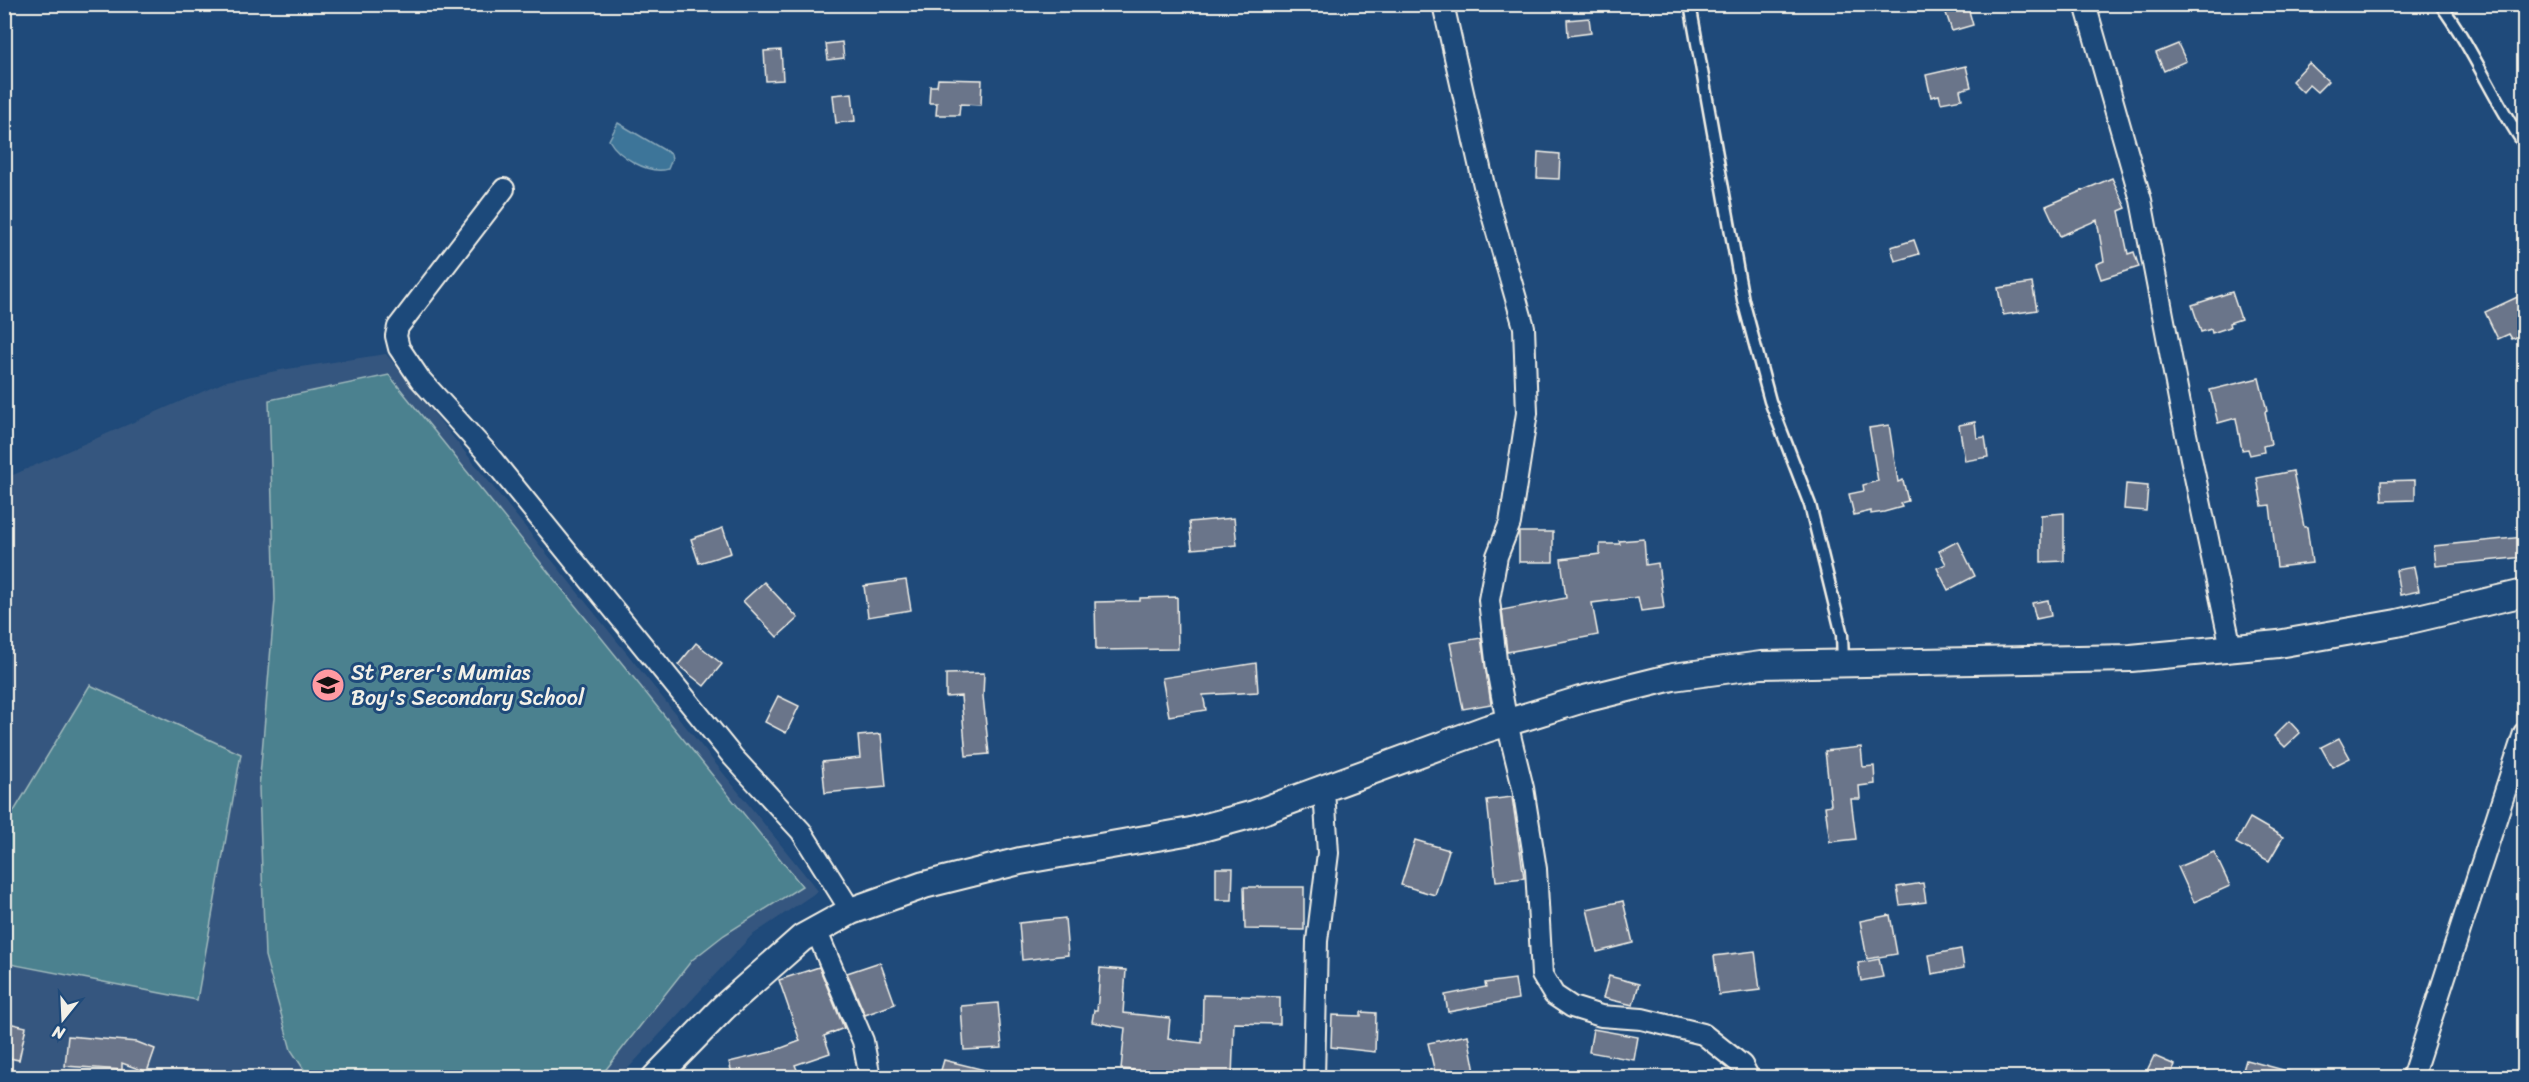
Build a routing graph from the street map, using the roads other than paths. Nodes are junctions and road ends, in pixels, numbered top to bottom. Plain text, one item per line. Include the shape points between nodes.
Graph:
1 (1443, 4) edge
2 (1690, 4) edge
3 (2085, 4) edge
4 (2440, 4) edge
5 (2524, 144) edge
6 (504, 189) dead end
7 (2524, 593) edge
8 (2231, 648) junction
9 (1843, 662) junction
10 (1507, 723) junction
11 (2524, 733) edge
12 (1324, 790) junction
13 (851, 911) junction
14 (816, 930) junction
15 (655, 1077) edge
16 (870, 1077) edge
17 (1314, 1077) edge
18 (1749, 1077) edge
19 (2412, 1077) edge

1 - 10 street via 1485,190 1524,327 1527,413 1510,523 1497,556 1489,600
2 - 9 lane via 1743,300 1770,402 1810,505 1842,635
3 - 8 street via 2141,200
4 - 5 lane
6 - 13 street via 398,327 399,348 420,379 487,453 733,757 801,831
7 - 8 street via 2364,630
8 - 9 street via 2108,659
9 - 10 street via 1698,672 1580,700
10 - 12 street
10 - 18 street via 1524,788 1536,869 1542,975 1554,995 1601,1016 1642,1019 1703,1034 1742,1065
11 - 19 street
12 - 13 street via 1191,831 1020,861 924,885
12 - 17 street via 1328,853 1317,941
13 - 14 street
14 - 15 street via 724,1007
14 - 16 street via 863,1041

